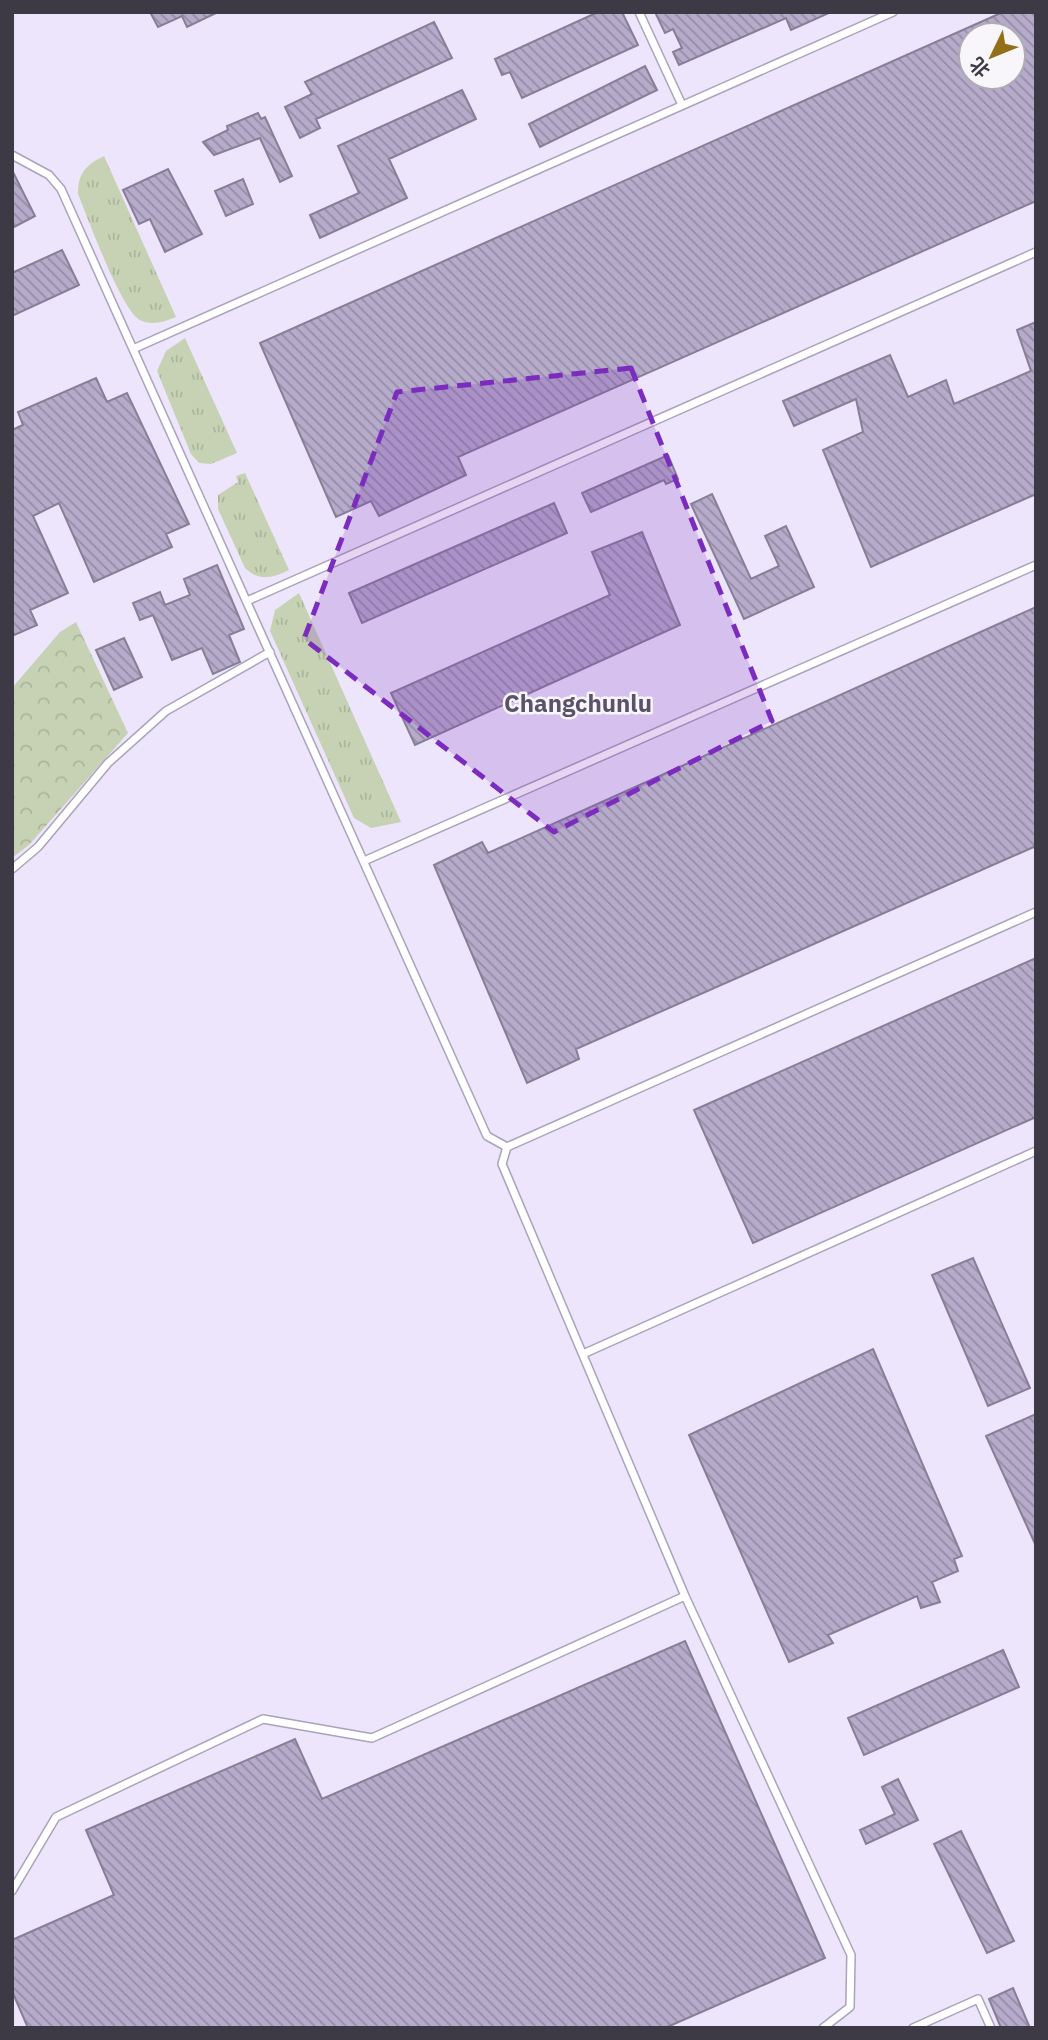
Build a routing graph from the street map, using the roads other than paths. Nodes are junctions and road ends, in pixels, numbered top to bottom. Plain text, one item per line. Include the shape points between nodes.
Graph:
1 (639, 12) edge
2 (893, 12) edge
3 (682, 106) junction
4 (12, 155) edge
5 (1036, 252) edge
6 (133, 349) junction
7 (1036, 565) edge
8 (247, 601) junction
9 (270, 652) junction
10 (364, 861) junction
11 (12, 869) edge
12 (1036, 912) edge
13 (507, 1147) junction
14 (1036, 1151) edge
15 (583, 1353) junction
16 (685, 1596) junction
17 (12, 1891) edge
18 (823, 2028) edge
19 (914, 2028) edge
20 (990, 2028) edge

1 - 3 lane
2 - 3 lane
3 - 6 lane
4 - 6 lane via 49,175 61,189
5 - 8 lane
6 - 8 lane
7 - 10 lane
8 - 9 lane
9 - 10 lane
9 - 11 lane via 166,711 108,763 38,847
10 - 13 lane via 487,1136
12 - 13 lane
13 - 15 lane via 502,1164
14 - 15 lane
15 - 16 lane
16 - 17 lane via 372,1738 263,1718 56,1817
16 - 18 lane via 851,1955 850,2007
19 - 20 lane via 978,1999

